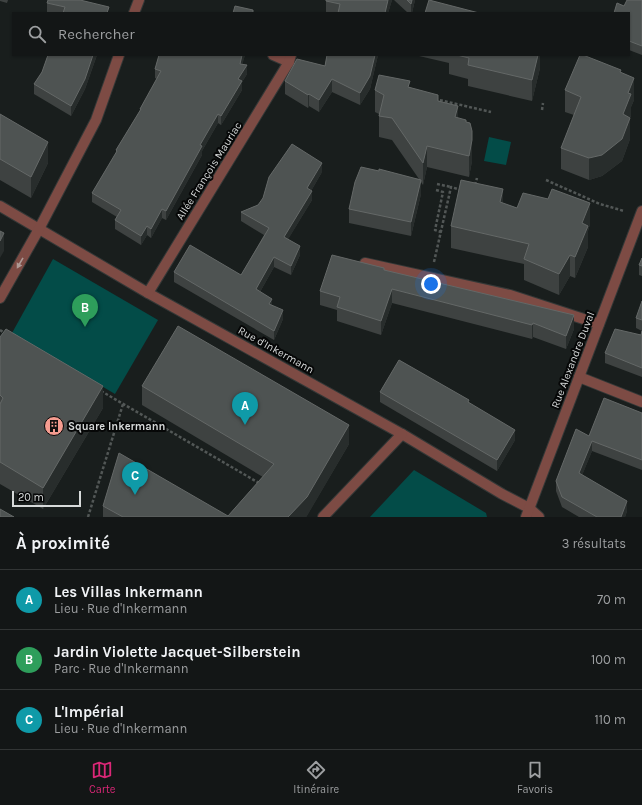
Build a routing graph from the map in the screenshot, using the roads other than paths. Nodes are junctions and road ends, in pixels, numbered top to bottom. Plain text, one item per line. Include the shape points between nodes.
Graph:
1 (139, 0) edge
2 (134, 12) edge
3 (119, 56) edge
4 (277, 56) edge
5 (290, 59) edge
6 (0, 206) edge
7 (641, 214) edge
8 (39, 229) junction
9 (358, 262) edge
10 (148, 292) junction
11 (0, 298) edge
12 (599, 324) junction
13 (579, 377) junction
14 (642, 402) edge
15 (402, 434) junction
16 (528, 512) edge
17 (324, 517) edge
18 (539, 517) edge

1 - 2 street
3 - 8 street via 96,120
4 - 5 street, Allée François Mauriac
5 - 10 street, Allée François Mauriac
6 - 8 street, Rue d'Inkermann
7 - 12 street, Rue Alexandre Duval
8 - 10 street, Rue d'Inkermann
8 -> 11 street
9 - 12 street via 510,295
10 - 15 street, Rue d'Inkermann
12 - 13 street, Rue Alexandre Duval
13 - 14 street
13 - 16 street, Rue Alexandre Duval
15 - 16 street, Rue d'Inkermann
15 - 17 street
16 - 18 street, Rue d'Inkermann

